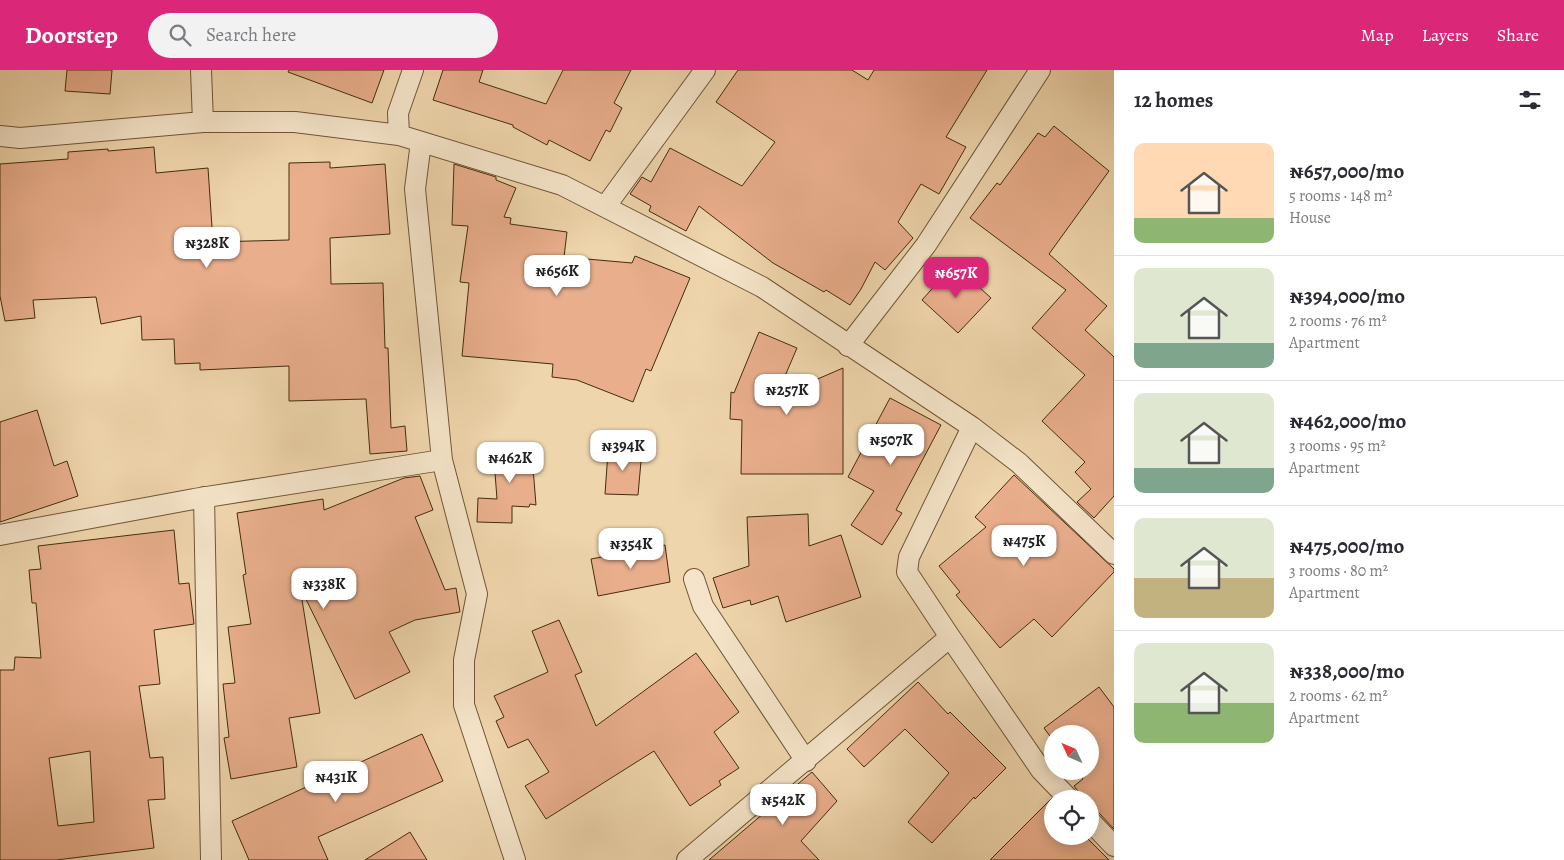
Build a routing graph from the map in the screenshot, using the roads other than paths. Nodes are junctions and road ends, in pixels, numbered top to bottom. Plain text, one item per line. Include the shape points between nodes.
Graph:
1 (201, 70) edge
2 (413, 70) edge
3 (705, 70) edge
4 (1040, 70) edge
5 (204, 122) junction
6 (0, 136) edge
7 (399, 136) junction
8 (420, 142) junction
9 (604, 207) junction
10 (848, 346) junction
11 (972, 427) junction
12 (442, 460) junction
13 (204, 497) junction
14 (0, 535) edge
15 (1114, 554) edge
16 (694, 579) dead end
17 (950, 636) junction
18 (806, 761) junction
19 (1060, 790) edge
20 (1099, 830) edge
21 (1114, 846) edge
22 (210, 860) edge
23 (515, 860) edge
24 (687, 860) edge

1 - 5 street
2 - 7 street via 398,113
3 - 9 street
4 - 10 street via 926,246
5 - 6 street via 20,138
5 - 7 street via 295,122
7 - 8 street
8 - 9 street via 562,185
8 - 12 street via 415,189
9 - 10 street via 762,287
10 - 11 street
11 - 15 street via 1019,463
11 - 17 street via 909,557 907,572
12 - 13 street
12 - 23 street via 477,594 464,660 464,705
13 - 14 street
13 - 22 street
16 - 18 street via 703,606
17 - 18 street
17 - 19 street via 1041,770
18 - 24 street
20 - 21 street

